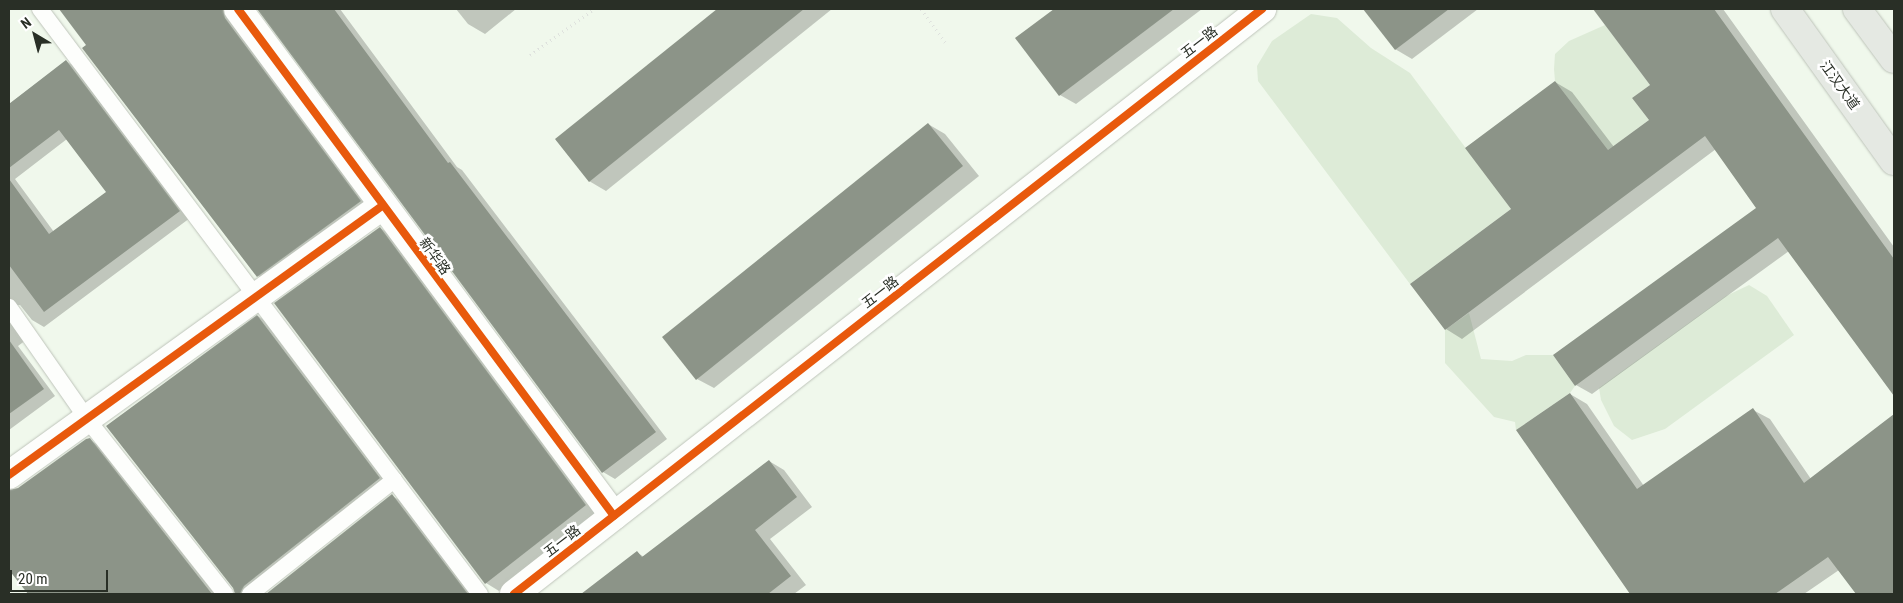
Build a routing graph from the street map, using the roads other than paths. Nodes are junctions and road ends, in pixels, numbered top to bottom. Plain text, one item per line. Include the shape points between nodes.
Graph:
1 (40, 9) edge
2 (238, 9) edge
3 (1262, 9) edge
4 (1785, 9) edge
5 (1857, 9) edge
6 (1894, 59) edge
7 (1894, 161) edge
8 (383, 206) junction
9 (256, 297) junction
10 (9, 307) edge
11 (87, 419) junction
12 (9, 475) edge
13 (394, 480) junction
14 (614, 516) junction
15 (225, 594) edge
16 (250, 594) edge
17 (480, 594) edge
18 (514, 594) edge

1 - 9 lane
2 - 8 street, 新华路
3 - 14 street, 五一路
4 - 7 main road, 江汉大道
5 - 6 main road
8 - 9 street
8 - 14 street, 新华路
9 - 11 street
9 - 13 lane
10 - 11 lane
11 - 12 street
11 - 15 lane
13 - 16 lane
13 - 17 lane
14 - 18 street, 五一路

